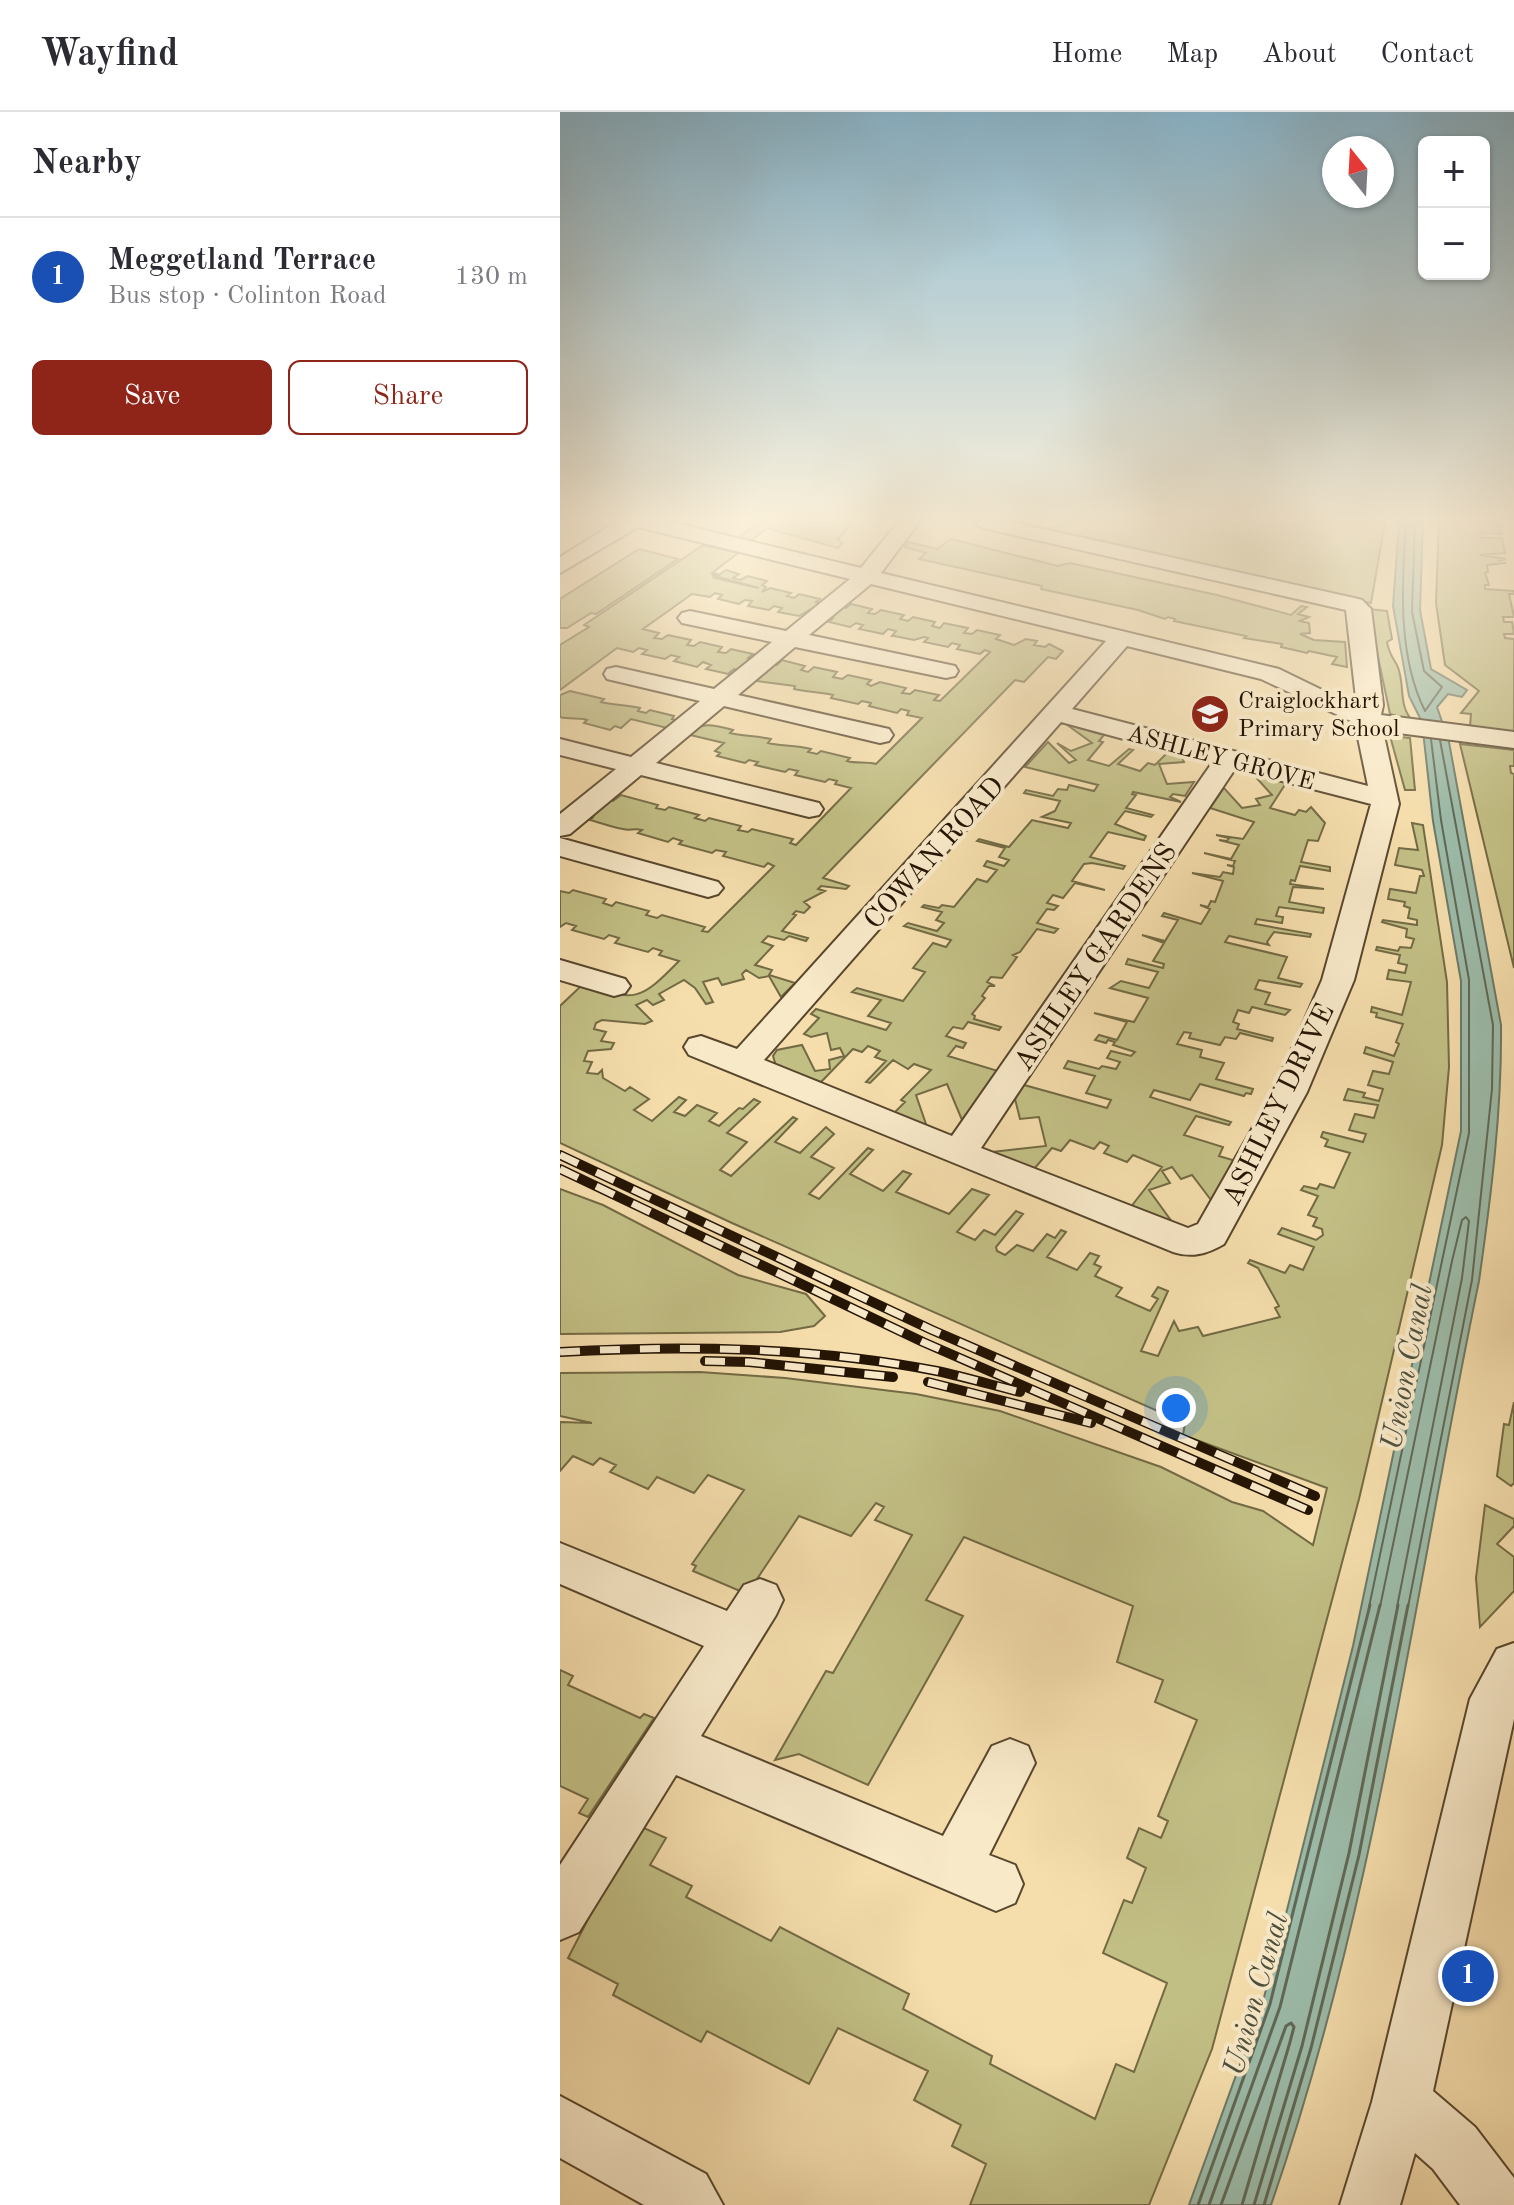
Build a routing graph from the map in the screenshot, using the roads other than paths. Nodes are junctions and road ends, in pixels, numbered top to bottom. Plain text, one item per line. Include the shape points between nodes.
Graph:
1 (698, 620) edge
2 (814, 620) edge
3 (1042, 620) edge
4 (1361, 620) edge
5 (791, 638) junction
6 (1121, 639) junction
7 (946, 671) dead end
8 (616, 674) dead end
9 (718, 698) junction
10 (1058, 713) junction
11 (1367, 719) junction
12 (880, 735) dead end
13 (1514, 740) edge
14 (560, 747) edge
15 (1229, 758) junction
16 (636, 766) junction
17 (1385, 797) junction
18 (809, 809) dead end
19 (560, 828) edge
20 (560, 847) edge
21 (708, 888) dead end
22 (567, 980) edge
23 (614, 986) dead end
24 (701, 1047) dead end
25 (743, 1063) junction
26 (959, 1153) junction
27 (560, 1563) edge
28 (1507, 1691) edge
29 (665, 1746) junction
30 (1010, 1763) dead end
31 (560, 1911) edge
32 (1401, 2102) junction
33 (560, 2125) edge
34 (693, 2205) edge
35 (1370, 2205) edge
36 (1497, 2205) edge

1 - 5 street
2 - 5 street
3 - 6 street
4 - 11 street, ASHLEY DRIVE
5 - 7 street
5 - 9 street
6 - 10 street, COWAN ROAD
6 - 11 street via 1279,677
8 - 9 street
9 - 12 street
9 - 16 street
10 - 15 street, ASHLEY GROVE
10 - 25 street, COWAN ROAD
11 - 13 street
11 - 17 street, ASHLEY DRIVE
14 - 16 street
15 - 17 street, ASHLEY GROVE
15 - 26 street, ASHLEY GARDENS
16 - 18 street
16 - 19 street
17 - 26 street, ASHLEY DRIVE via 1338,980 1315,1038 1263,1145 1207,1237 1178,1240
20 - 21 street
22 - 23 street
24 - 25 street, ASHLEY DRIVE
25 - 26 street, ASHLEY DRIVE
27 - 29 street via 748,1618
28 - 32 street
29 - 30 street via 975,1876
29 - 31 street
32 - 35 street
32 - 36 street via 1454,2148
33 - 34 street via 685,2195

